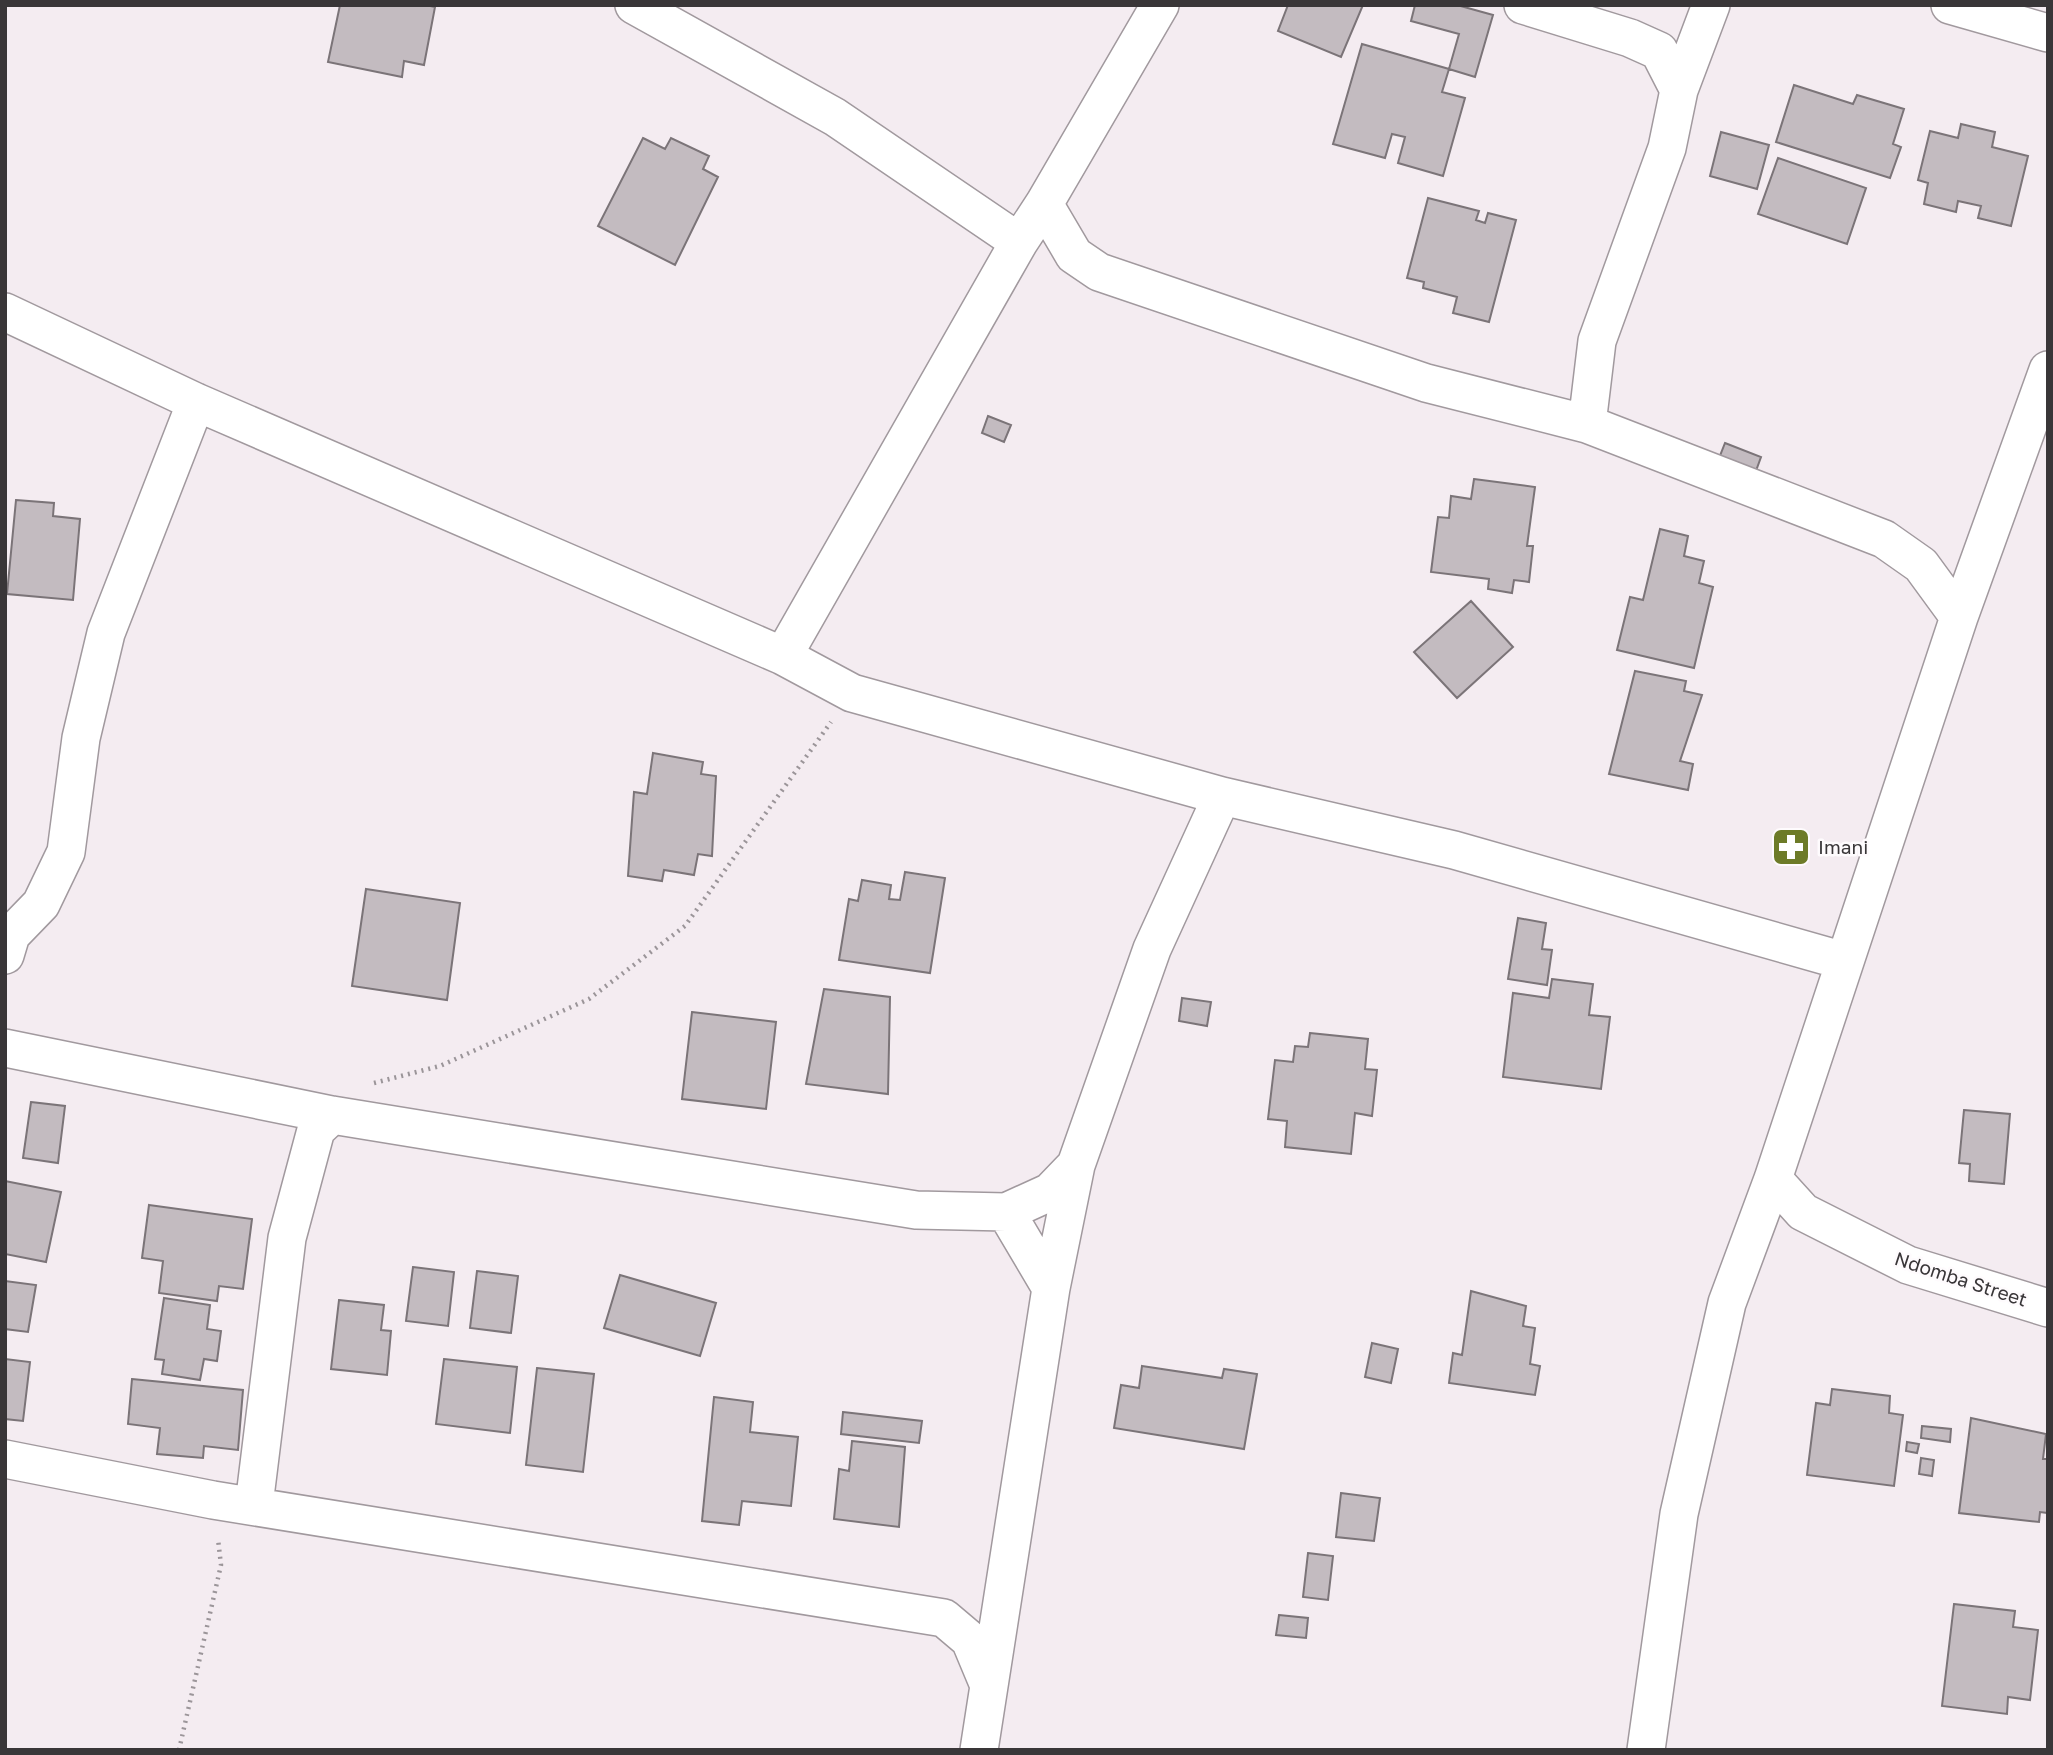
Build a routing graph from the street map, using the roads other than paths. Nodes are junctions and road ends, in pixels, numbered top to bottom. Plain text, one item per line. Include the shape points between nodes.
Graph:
1 (634, 5) edge
2 (1160, 5) edge
3 (1523, 5) edge
4 (1711, 5) edge
5 (1950, 5) edge
6 (2048, 33) edge
7 (1679, 90) junction
8 (1044, 204) junction
9 (1019, 242) junction
10 (5, 312) edge
11 (2048, 370) edge
12 (196, 402) junction
13 (1587, 424) junction
14 (1959, 617) junction
15 (783, 656) junction
16 (1223, 796) junction
17 (5, 955) edge
18 (1844, 961) junction
19 (5, 1048) edge
20 (334, 1115) junction
21 (1076, 1166) junction
22 (1773, 1179) junction
23 (1006, 1212) junction
24 (1051, 1288) junction
25 (2048, 1307) edge
26 (5, 1458) edge
27 (254, 1505) junction
28 (1003, 1587) junction
29 (944, 1618) junction
30 (988, 1683) junction
31 (979, 1750) edge
32 (1646, 1750) edge

1 - 9 street via 835,117
2 - 8 street
3 - 7 street via 1659,51
4 - 7 street
5 - 6 street
7 - 13 street via 1667,148 1597,341
8 - 9 street
8 - 13 street via 1074,255 1099,272 1426,383
9 - 15 street
10 - 12 street
11 - 14 street
12 - 15 street
12 - 17 street via 106,633 81,738 66,852 41,904 11,935
13 - 14 street via 1884,539 1922,565
14 - 18 street
15 - 16 street via 852,693
16 - 18 street via 1454,850
16 - 21 street via 1152,949
18 - 22 street
19 - 20 street
20 - 23 street via 916,1210
20 - 27 street via 316,1130 287,1238
21 - 23 street via 1050,1192
21 - 24 street
22 - 25 street, Ndomba Street via 1802,1212 1908,1265
22 - 32 street via 1727,1303 1679,1514
23 - 24 street
24 - 28 street
26 - 27 street
27 - 29 street
28 - 29 street
28 - 30 street
29 - 30 street via 970,1640
30 - 31 street

